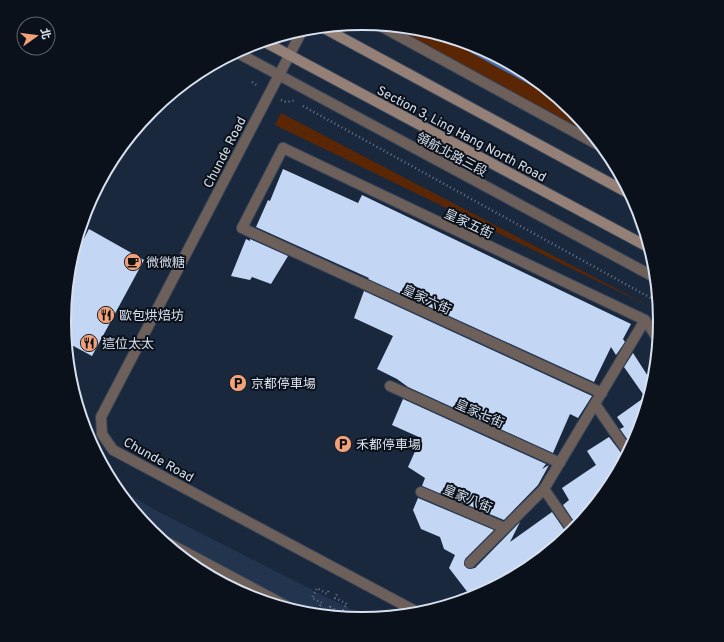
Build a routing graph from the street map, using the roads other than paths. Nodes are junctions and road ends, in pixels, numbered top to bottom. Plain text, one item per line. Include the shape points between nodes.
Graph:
1 (331, 32) edge
2 (391, 32) edge
3 (299, 37) edge
4 (269, 45) edge
5 (243, 56) edge
6 (289, 56) junction
7 (278, 75) junction
8 (590, 140) edge
9 (622, 189) edge
10 (242, 228) joint
11 (642, 244) edge
12 (649, 274) edge
13 (645, 320) junction
14 (652, 331) edge
15 (390, 386) dead end
16 (602, 393) junction
17 (595, 404) junction
18 (624, 447) edge
19 (560, 463) junction
20 (544, 489) junction
21 (421, 492) dead end
22 (569, 526) edge
23 (505, 528) junction
24 (184, 552) edge
25 (470, 563) dead end
26 (271, 598) edge
27 (410, 608) edge

1 - 9 main road, Section 3, Ling Hang North Road
2 - 8 street
3 - 6 street, Chunde Road
4 - 6 main road, Section 3, Ling Hang North Road
5 - 7 street, 領航北路三段
6 - 7 street, Chunde Road
6 - 11 main road, Section 3, Ling Hang North Road
7 - 12 street, 領航北路三段
7 - 27 street, Chunde Road via 101,417 102,434 113,450
10 - 13 street, 皇家五街 via 283,148
10 - 16 street, 皇家六街
13 - 14 street
13 - 16 street
15 - 19 street, 皇家七街
16 - 17 street
17 - 18 street
17 - 19 street
19 - 20 street
20 - 22 street
20 - 23 street
21 - 23 street, 皇家八街
23 - 25 street
24 - 26 street

